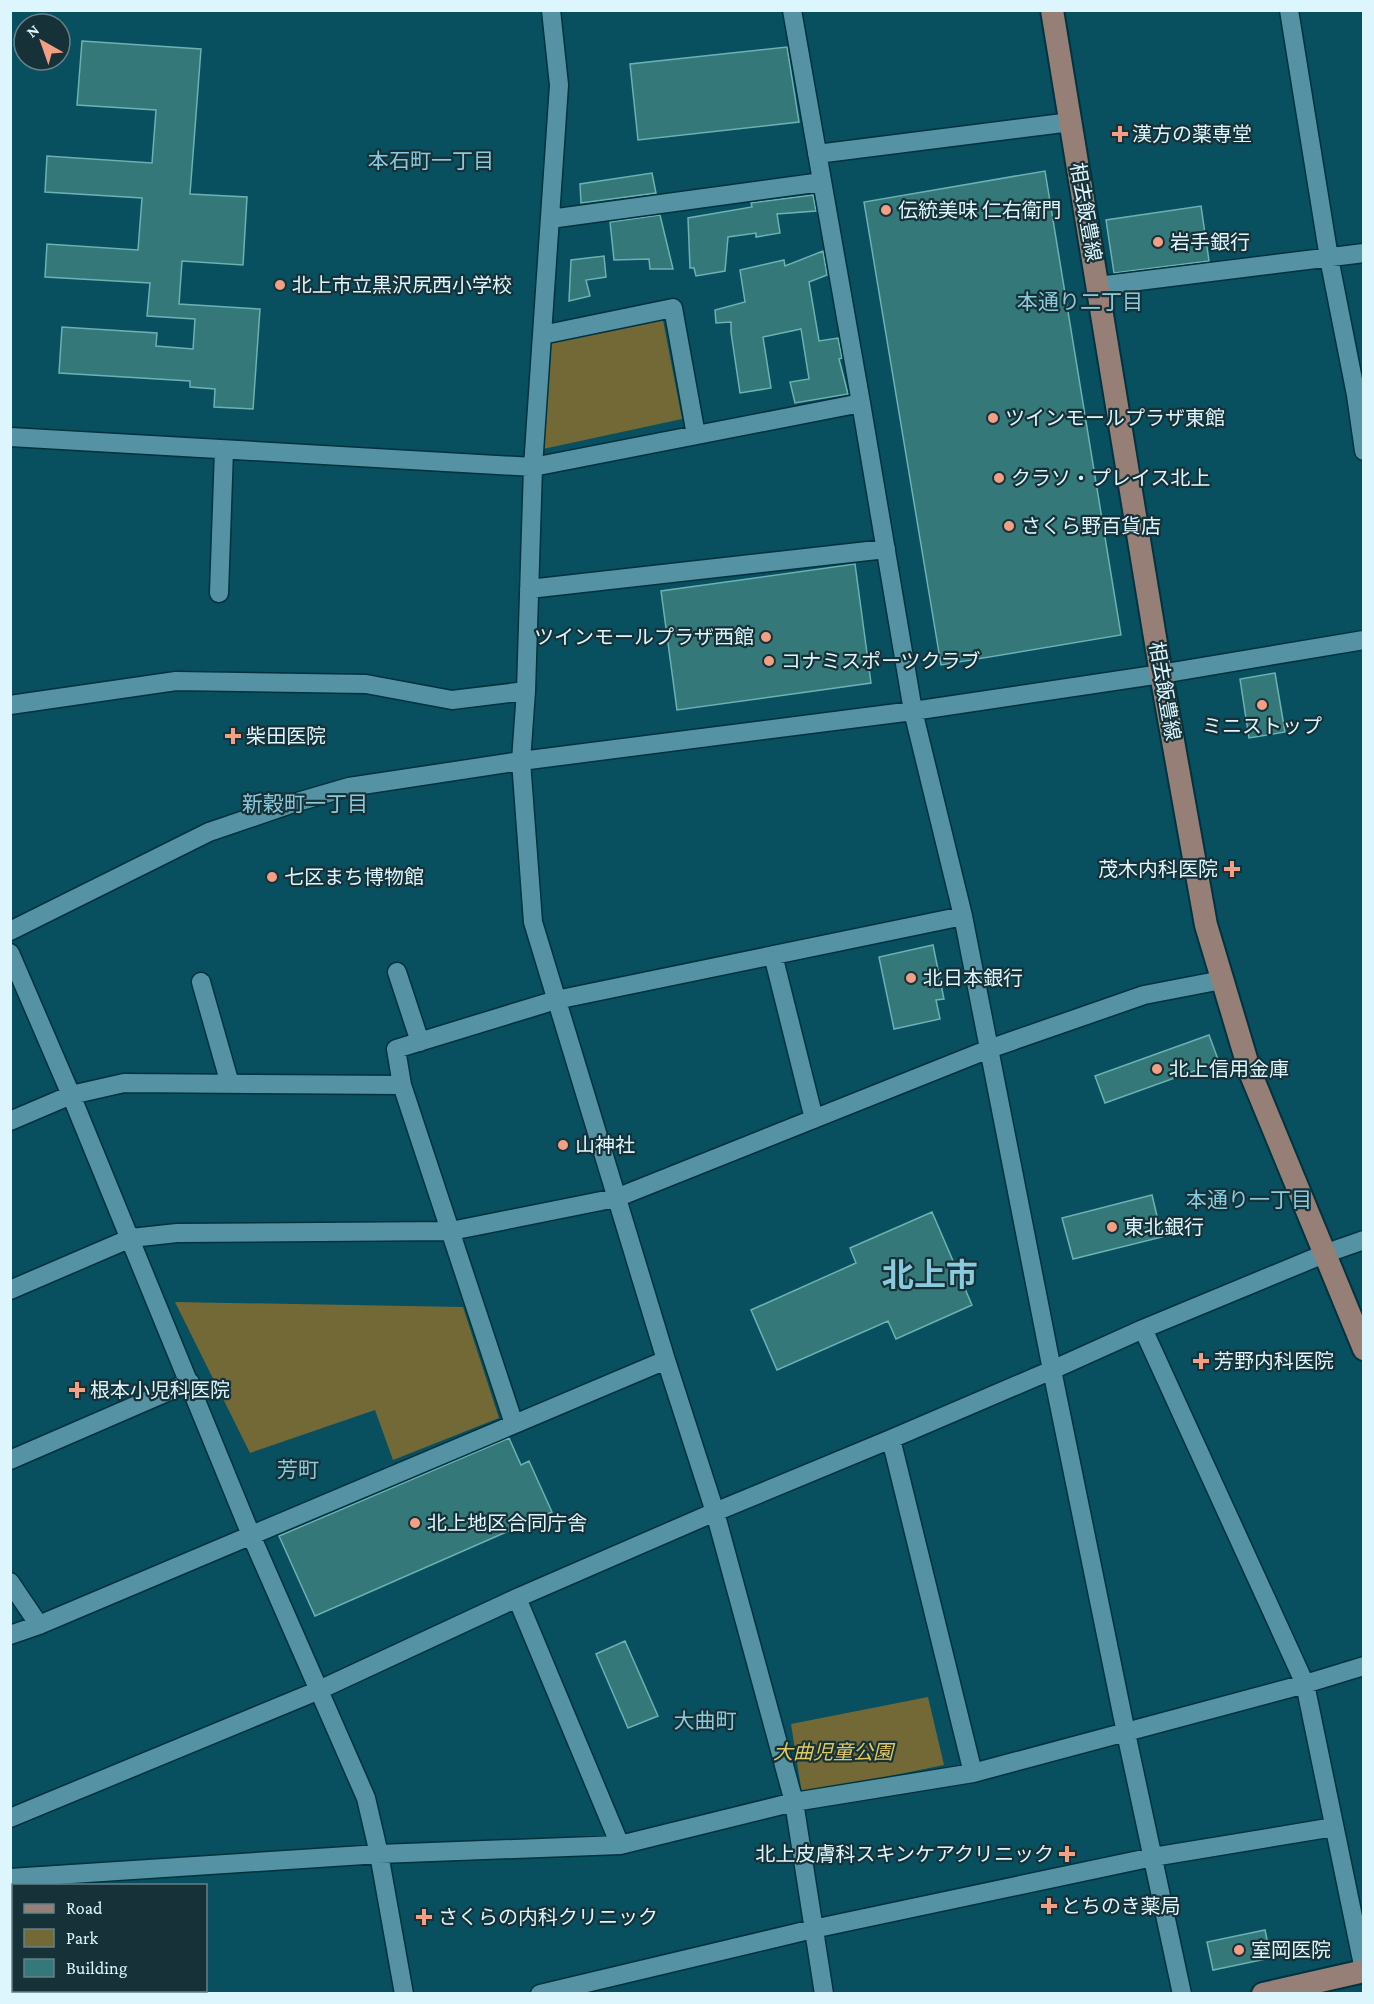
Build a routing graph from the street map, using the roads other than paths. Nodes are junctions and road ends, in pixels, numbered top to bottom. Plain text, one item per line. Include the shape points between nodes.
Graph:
1 (551, 10) edge
2 (792, 10) edge
3 (1052, 10) edge
4 (1289, 10) edge
5 (1071, 123) junction
6 (817, 154) junction
7 (822, 182) junction
8 (550, 219) junction
9 (1364, 253) edge
10 (1329, 258) junction
11 (1098, 286) junction
12 (542, 335) junction
13 (1360, 395) edge
14 (861, 403) junction
15 (696, 435) junction
16 (10, 437) edge
17 (224, 450) junction
18 (1364, 450) edge
19 (533, 467) junction
20 (886, 549) junction
21 (530, 589) junction
22 (219, 592) dead end
23 (1364, 640) edge
24 (1161, 674) junction
25 (526, 691) junction
26 (10, 705) edge
27 (913, 711) junction
28 (521, 761) junction
29 (963, 916) junction
30 (10, 932) edge
31 (10, 953) edge
32 (773, 955) junction
33 (397, 972) dead end
34 (1222, 980) junction
35 (201, 982) dead end
36 (556, 1000) junction
37 (420, 1042) junction
38 (989, 1049) junction
39 (230, 1084) junction
40 (402, 1085) junction
41 (71, 1095) junction
42 (814, 1119) junction
43 (10, 1121) edge
44 (616, 1198) junction
45 (451, 1231) junction
46 (131, 1238) junction
47 (1364, 1240) edge
48 (1324, 1254) junction
49 (10, 1290) edge
50 (1143, 1329) junction
51 (1364, 1349) edge
52 (666, 1360) junction
53 (1052, 1370) junction
54 (190, 1382) junction
55 (514, 1424) junction
56 (891, 1439) junction
57 (10, 1460) edge
58 (715, 1512) junction
59 (251, 1535) junction
60 (10, 1582) edge
61 (517, 1598) junction
62 (39, 1625) junction
63 (10, 1635) edge
64 (1364, 1666) edge
65 (1305, 1684) junction
66 (318, 1690) junction
67 (1126, 1732) junction
68 (973, 1773) junction
69 (794, 1802) junction
70 (10, 1818) edge
71 (1334, 1827) junction
72 (620, 1845) junction
73 (379, 1854) junction
74 (1153, 1857) junction
75 (10, 1878) edge
76 (813, 1929) junction
77 (1364, 1970) edge
78 (404, 1994) edge
79 (540, 1994) edge
80 (824, 1994) edge
81 (1182, 1994) edge
82 (1263, 1994) edge

1 - 8 street via 559,85
2 - 6 street
3 - 5 main road, 相去飯豊線
4 - 10 street
5 - 6 street
5 - 11 main road, 相去飯豊線
6 - 7 street
7 - 8 street
7 - 14 street
8 - 12 street
9 - 10 street
10 - 11 street
10 - 13 street
11 - 24 main road, 相去飯豊線
12 - 15 street via 673,308
12 - 19 street
13 - 18 street
14 - 15 street
14 - 20 street
15 - 19 street
16 - 17 street
17 - 19 street
17 - 22 street
19 - 21 street
20 - 21 street
20 - 27 street
21 - 25 street
23 - 24 street
24 - 27 street
24 - 34 main road, 相去飯豊線 via 1206,925
25 - 26 street via 452,700 366,684 176,681
25 - 28 street
27 - 28 street
27 - 29 street
28 - 30 street via 349,787 294,803 209,832
28 - 36 street via 533,922
29 - 32 street
29 - 38 street
31 - 41 street
32 - 36 street
32 - 42 street
33 - 37 street
34 - 38 street via 1144,995
34 - 48 main road, 相去飯豊線 via 1250,1072
35 - 39 street
36 - 37 street
36 - 44 street
37 - 40 street via 396,1049
38 - 42 street
38 - 53 street
39 - 40 street
39 - 41 street via 123,1083
40 - 45 street
41 - 43 street
41 - 46 street
42 - 44 street
44 - 45 street
44 - 52 street
45 - 46 street via 177,1233
45 - 55 street
46 - 49 street
46 - 54 street
47 - 48 street
48 - 50 street
48 - 51 main road, 相去飯豊線
50 - 53 street
50 - 65 street
52 - 55 street
52 - 58 street
53 - 56 street
53 - 67 street
54 - 57 street
54 - 59 street
55 - 59 street
56 - 58 street
56 - 68 street
58 - 61 street
58 - 69 street
59 - 62 street
59 - 66 street
60 - 62 street
61 - 66 street
61 - 72 street
62 - 63 street
64 - 65 street
65 - 67 street
65 - 71 street
66 - 70 street
66 - 73 street via 366,1798
67 - 68 street
67 - 74 street
68 - 69 street
69 - 72 street
69 - 76 street
71 - 74 street
71 - 77 street
72 - 73 street
73 - 75 street
73 - 78 street
74 - 76 street
74 - 81 street
76 - 79 street
76 - 80 street
77 - 82 main road

